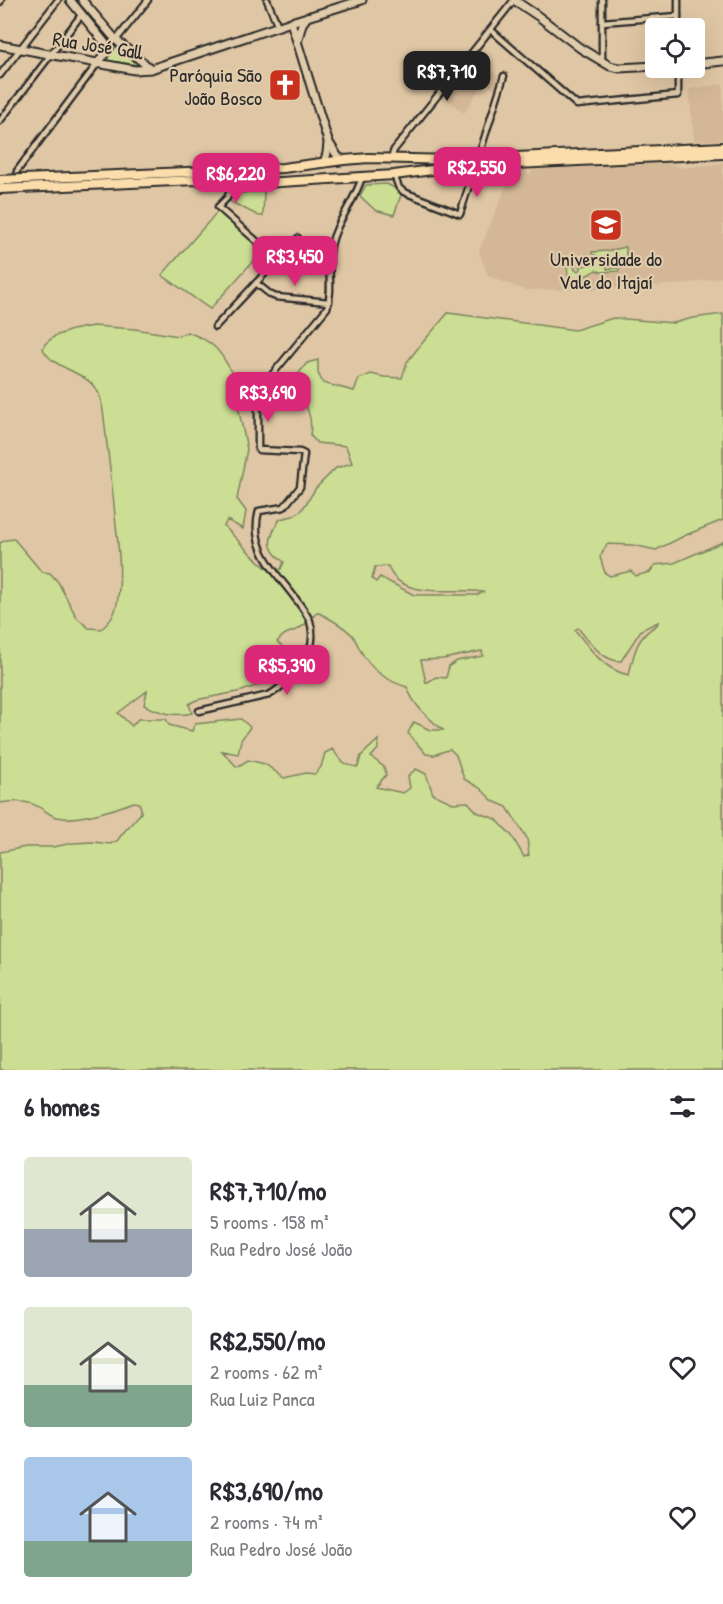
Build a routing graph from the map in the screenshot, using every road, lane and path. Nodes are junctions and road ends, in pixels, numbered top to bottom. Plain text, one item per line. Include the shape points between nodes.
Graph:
1 (58, 0) edge
2 (70, 0) edge
3 (82, 0) edge
4 (93, 0) edge
5 (148, 0) edge
6 (267, 0) edge
7 (341, 0) edge
8 (514, 0) edge
9 (602, 0) edge
10 (678, 0) edge
11 (359, 1) edge
12 (88, 7) junction
13 (333, 9) junction
14 (82, 14) junction
15 (309, 16) junction
16 (678, 16) joint
17 (291, 22) junction
18 (602, 22) junction
19 (278, 26) junction
20 (491, 30) junction
21 (298, 39) junction
22 (116, 40) junction
23 (0, 45) edge
24 (109, 48) junction
25 (20, 49) junction
26 (51, 55) junction
27 (602, 61) junction
28 (723, 61) edge
29 (98, 63) junction
30 (705, 63) edge
31 (645, 67) edge
32 (151, 69) junction
33 (0, 75) edge
34 (504, 76) dead end
35 (678, 78) edge
36 (0, 121) edge
37 (328, 141) junction
38 (723, 147) edge
39 (480, 152) dead end
40 (723, 154) edge
41 (391, 158) junction
42 (344, 160) junction
43 (324, 163) junction
44 (248, 169) junction
45 (18, 171) dead end
46 (394, 175) junction
47 (472, 176) dead end
48 (362, 177) junction
49 (0, 180) edge
50 (236, 184) junction
51 (0, 189) edge
52 (298, 238) dead end
53 (278, 260) junction
54 (256, 283) junction
55 (329, 302) junction
56 (215, 327) dead end
57 (199, 711) dead end

1 - 25 street
2 - 14 main road
3 - 12 main road
4 - 12 street
5 - 22 street
6 - 19 street
7 - 13 main road
8 - 20 street
8 - 27 main road
9 - 18 street
10 - 16 street
11 - 13 main road, Rua José Gall
12 - 22 main road
13 - 15 main road, Rua José Gall
14 - 24 main road
14 - 26 street
15 - 17 main road, Rua José Gall
15 - 21 main road
16 - 18 street
17 - 19 main road, Rua José Gall
17 - 21 main road
18 - 27 street
19 - 32 main road, Rua José Gall
20 - 35 street via 578,105 678,95
20 - 41 street
21 - 37 main road
22 - 24 main road
22 - 32 main road
23 - 25 main road, Rua José Gall
24 - 29 main road
25 - 26 main road, Rua José Gall
25 - 33 street
26 - 29 main road, Rua José Gall
26 - 36 street
27 - 31 main road via 619,68
28 - 30 main road
29 - 32 main road, Rua José Gall
29 - 45 street
34 - 39 street
37 - 42 main road
37 - 43 main road
38 - 41 main road via 453,160
40 - 46 main road via 455,167
41 - 42 main road
41 - 46 main road via 398,166
42 - 43 main road
43 - 44 main road
44 - 49 main road
44 - 50 main road
46 - 47 street via 404,192 460,214
46 - 48 main road
48 - 50 main road
48 - 55 street via 330,249
50 - 51 main road via 188,180
50 - 53 street via 218,207
52 - 53 street
53 - 54 street
54 - 55 street via 276,297
54 - 56 street
55 - 57 street via 258,396 259,450 304,454 300,487 284,507 259,511 257,535 268,562 310,621 309,654 275,692

